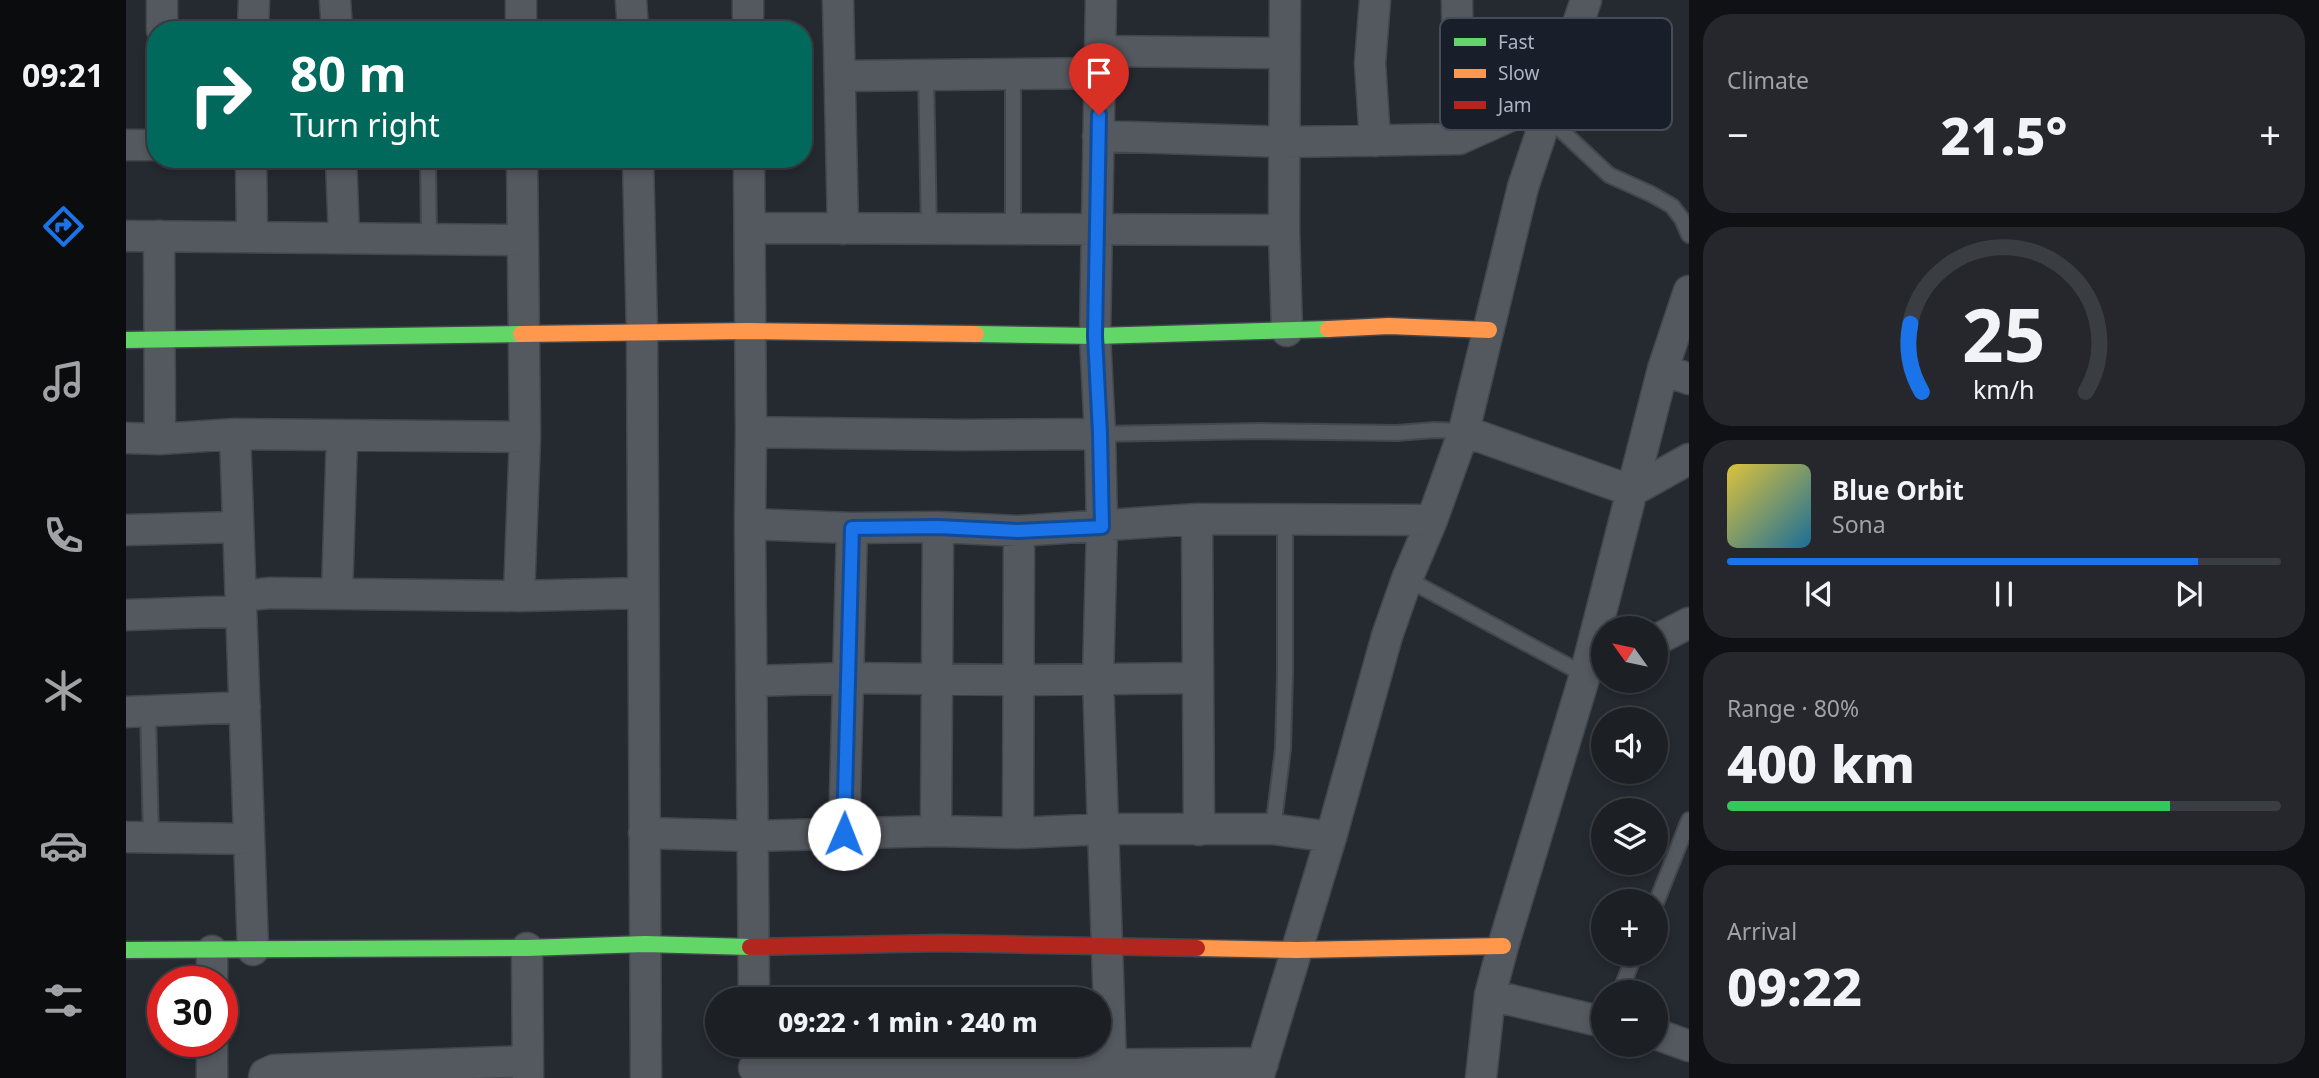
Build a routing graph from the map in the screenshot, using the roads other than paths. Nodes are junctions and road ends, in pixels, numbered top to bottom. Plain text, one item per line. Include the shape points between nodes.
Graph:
1 (162, 0) edge
2 (254, 0) edge
3 (335, 0) edge
4 (522, 0) edge
5 (631, 0) edge
6 (748, 0) edge
7 (838, 0) edge
8 (1101, 0) edge
9 (1285, 0) edge
10 (1375, 0) edge
11 (1457, 0) edge
12 (1586, 0) edge
13 (1457, 18) edge
14 (1580, 18) edge
15 (162, 21) edge
16 (254, 21) edge
17 (336, 21) edge
18 (522, 21) edge
19 (632, 21) edge
20 (748, 21) edge
21 (1283, 53) junction
22 (1101, 62) junction
23 (926, 75) junction
24 (1013, 75) junction
25 (841, 76) junction
26 (1459, 130) edge
27 (1485, 130) edge
28 (1543, 130) edge
29 (1571, 130) edge
30 (1098, 136) junction
31 (1459, 139) junction
32 (1375, 141) junction
33 (1286, 142) junction
34 (126, 145) edge
35 (147, 145) edge
36 (251, 168) edge
37 (341, 168) edge
38 (428, 168) edge
39 (522, 168) edge
40 (638, 168) edge
41 (749, 168) edge
42 (750, 228) junction
43 (842, 229) junction
44 (929, 229) junction
45 (1013, 229) junction
46 (1097, 230) junction
47 (1284, 230) junction
48 (1689, 235) edge
49 (126, 236) edge
50 (159, 236) junction
51 (251, 236) junction
52 (344, 237) junction
53 (429, 239) junction
54 (522, 240) junction
55 (1689, 291) edge
56 (1489, 330) junction
57 (749, 331) junction
58 (1287, 331) junction
59 (523, 333) junction
60 (642, 333) junction
61 (1095, 336) junction
62 (126, 340) edge
63 (160, 341) junction
64 (1676, 374) edge
65 (1464, 431) junction
66 (751, 432) junction
67 (235, 434) junction
68 (1100, 434) junction
69 (342, 436) junction
70 (525, 437) junction
71 (126, 438) edge
72 (160, 439) junction
73 (1689, 459) edge
74 (1632, 491) junction
75 (1197, 519) junction
76 (1285, 520) junction
77 (1432, 520) junction
78 (750, 524) junction
79 (238, 527) junction
80 (938, 527) junction
81 (1102, 527) junction
82 (852, 528) junction
83 (126, 530) edge
84 (1018, 531) junction
85 (1407, 579) junction
86 (642, 593) junction
87 (337, 594) junction
88 (519, 596) junction
89 (241, 604) junction
90 (126, 615) edge
91 (1606, 616) edge
92 (1689, 623) edge
93 (1668, 634) edge
94 (1591, 670) edge
95 (848, 678) junction
96 (936, 678) junction
97 (1098, 678) junction
98 (1198, 678) junction
99 (1019, 680) junction
100 (1591, 680) edge
101 (752, 681) junction
102 (245, 707) junction
103 (137, 711) edge
104 (1689, 820) edge
105 (1103, 829) junction
106 (1199, 830) junction
107 (1273, 830) junction
108 (936, 831) junction
109 (644, 833) junction
110 (1018, 833) junction
111 (844, 834) junction
112 (754, 836) junction
113 (1331, 837) junction
114 (138, 838) edge
115 (249, 839) junction
116 (1662, 889) edge
117 (645, 944) junction
118 (1503, 946) junction
119 (754, 947) junction
120 (527, 948) junction
121 (1107, 948) junction
122 (126, 950) edge
123 (253, 950) junction
124 (1297, 950) junction
125 (212, 951) junction
126 (212, 966) edge
127 (754, 987) edge
128 (1490, 995) junction
129 (1591, 1018) edge
130 (1668, 1038) edge
131 (1689, 1046) edge
132 (212, 1057) edge
133 (754, 1064) edge
134 (1111, 1066) junction
135 (528, 1069) edge
136 (1261, 1070) edge
137 (1074, 1072) edge
138 (846, 1073) edge
139 (212, 1078) edge
140 (264, 1078) edge
141 (646, 1078) edge
142 (1481, 1078) edge

1 - 15 street
2 - 16 street
3 - 17 street
4 - 18 street
5 - 19 street
6 - 20 street
7 - 25 street
8 - 22 street
9 - 21 street
10 - 32 street via 1370,63
11 - 13 street
12 - 14 street
21 - 22 street
21 - 33 street
22 - 24 street
22 - 30 street
23 - 24 street
23 - 25 street
23 - 44 lane
24 - 45 lane
25 - 43 street
26 - 31 street
27 - 31 street
28 - 56 street via 1523,187
29 - 48 lane via 1609,175 1672,206
30 - 33 street
30 - 46 street
31 - 32 street
32 - 33 street
33 - 47 street
34 - 35 street
36 - 51 street
37 - 52 street
38 - 53 lane
39 - 54 street
40 - 60 street
41 - 42 street
42 - 43 street
42 - 57 street
43 - 44 street
44 - 45 street
45 - 46 street
46 - 47 street
46 - 61 street
47 - 58 street
49 - 50 street
50 - 51 street
50 - 63 street
51 - 52 street
52 - 53 street
53 - 54 street
54 - 59 street
55 - 64 street
56 - 58 street via 1389,326
56 - 65 street
57 - 60 street
57 - 61 street
57 - 66 street
58 - 61 street
59 - 60 street
59 - 63 street
59 - 70 street
60 - 86 street
61 - 68 street
62 - 63 street
63 - 72 street
64 - 74 street
65 - 68 lane
65 - 74 street
65 - 77 street
66 - 68 street
66 - 78 street
67 - 69 street
67 - 72 street
67 - 79 street
68 - 81 street
69 - 70 street
69 - 87 street
70 - 88 street
71 - 72 street
73 - 74 street
74 - 91 street
75 - 76 street
75 - 81 street
75 - 98 street
76 - 77 street
76 - 107 lane via 1286,674
77 - 85 street
78 - 82 street
78 - 101 street
79 - 83 street
79 - 89 street
80 - 82 street
80 - 84 street
80 - 96 street
81 - 84 street
81 - 97 street
82 - 95 street
84 - 99 street
85 - 94 lane
85 - 113 street
86 - 88 street
86 - 109 street
87 - 88 street
87 - 89 street via 271,593
89 - 90 street
89 - 102 street
92 - 93 street
95 - 96 street
95 - 101 street
95 - 111 street
96 - 99 street
96 - 108 street
97 - 98 street
97 - 99 street
97 - 105 street
98 - 106 street
99 - 110 street
100 - 118 street
101 - 112 street
102 - 103 street
102 - 115 street
103 - 114 lane
104 - 116 lane
105 - 106 street
105 - 110 street
105 - 121 street
106 - 107 street
107 - 113 street
108 - 110 street
108 - 111 street
109 - 112 street
109 - 117 street
111 - 112 street
112 - 119 street
113 - 124 street
114 - 115 street
115 - 123 street
117 - 119 street
117 - 120 street
117 - 141 street
118 - 124 street
118 - 128 street
119 - 121 street via 941,943
119 - 127 street
120 - 123 street
120 - 135 street
121 - 124 street
121 - 134 street
122 - 125 street
123 - 125 street
124 - 136 street
125 - 126 street
128 - 129 street
128 - 142 street
130 - 131 street
132 - 139 street
133 - 138 street
134 - 136 street
134 - 137 street
135 - 140 street via 274,1070
137 - 138 street

